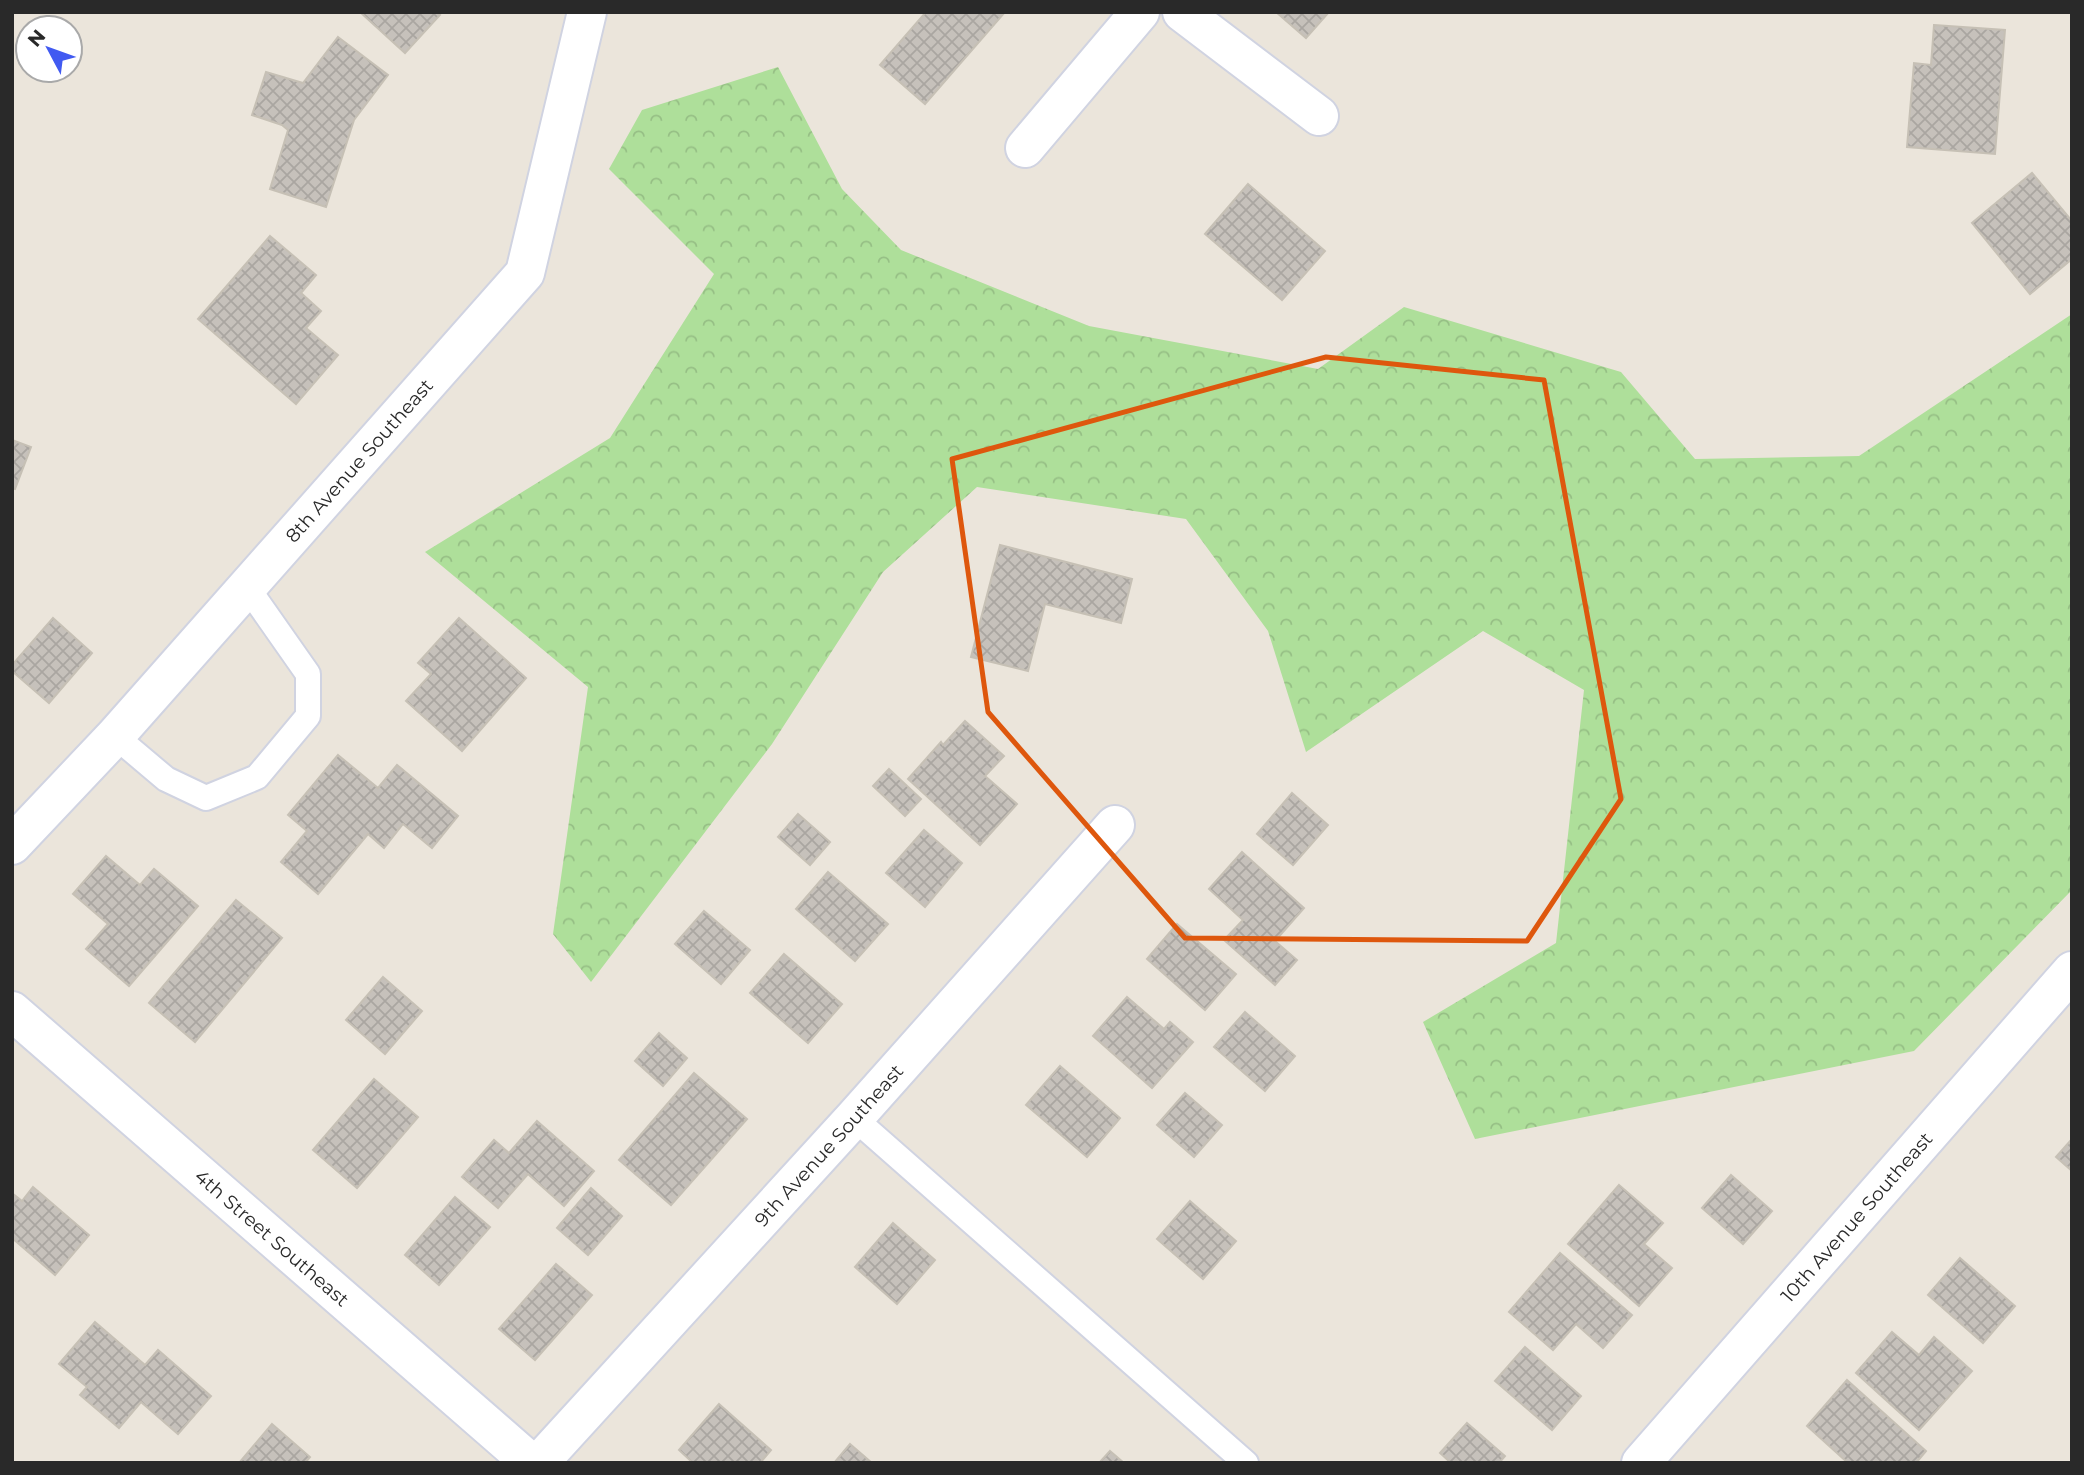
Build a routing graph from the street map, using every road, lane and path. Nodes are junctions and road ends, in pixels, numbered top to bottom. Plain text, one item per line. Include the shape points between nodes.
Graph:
1 (587, 12) edge
2 (1140, 12) edge
3 (1182, 12) edge
4 (1319, 116) dead end
5 (1025, 148) dead end
6 (247, 587) junction
7 (115, 736) junction
8 (1115, 825) dead end
9 (12, 845) edge
10 (2072, 971) edge
11 (12, 1011) edge
12 (854, 1118) junction
13 (531, 1463) edge
14 (539, 1463) edge
15 (1246, 1463) edge
16 (1641, 1463) edge

1 - 6 street, 8th Avenue Southeast via 525,273
2 - 5 street
3 - 4 street
6 - 7 street, 8th Avenue Southeast
6 - 7 lane via 308,674 308,716 257,777 206,798 166,779
7 - 9 street, 8th Avenue Southeast
8 - 12 street, 9th Avenue Southeast
10 - 16 street, 10th Avenue Southeast
11 - 13 street, 4th Street Southeast
12 - 14 street, 9th Avenue Southeast
12 - 15 lane

